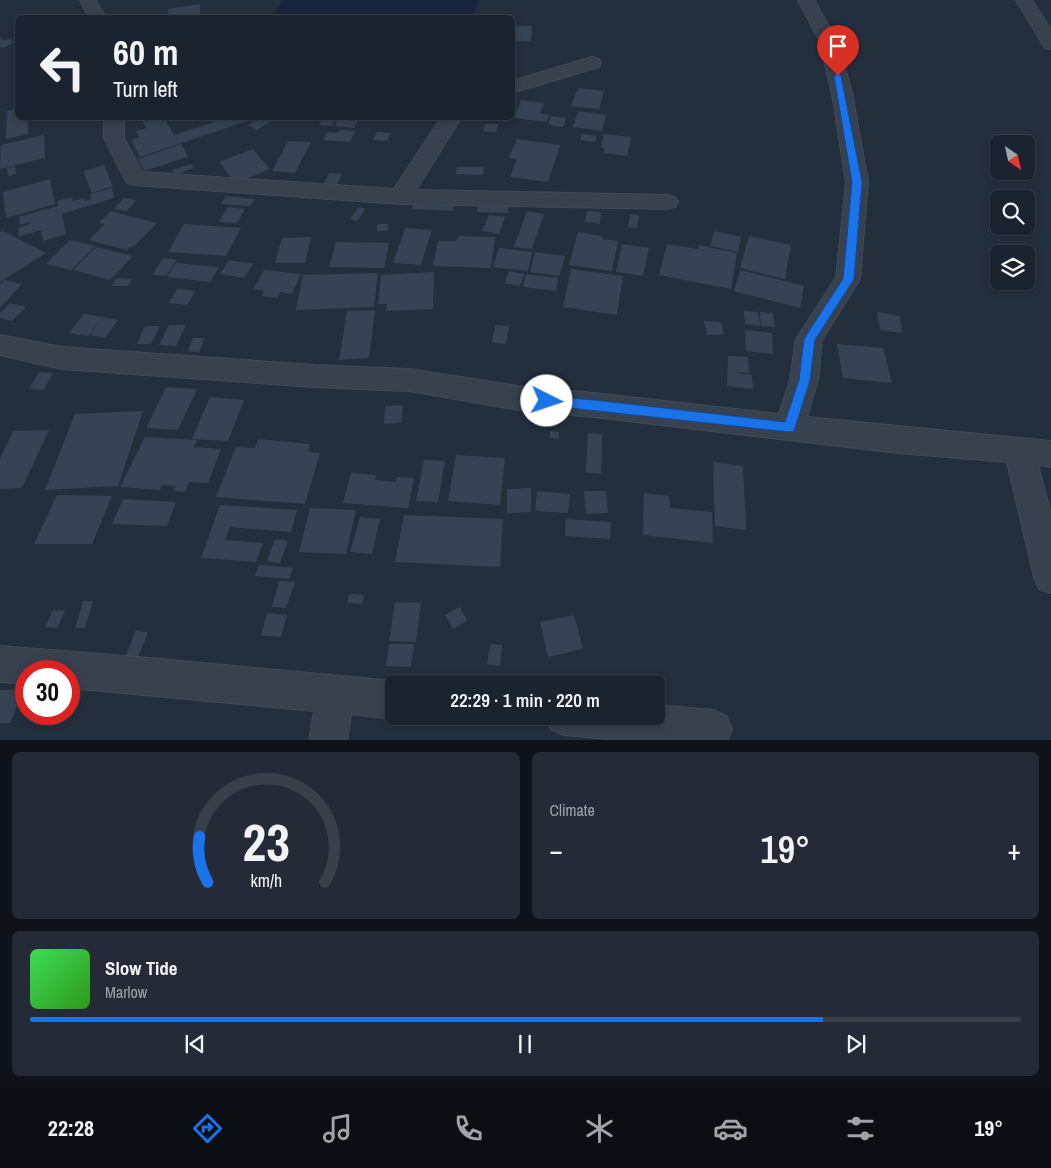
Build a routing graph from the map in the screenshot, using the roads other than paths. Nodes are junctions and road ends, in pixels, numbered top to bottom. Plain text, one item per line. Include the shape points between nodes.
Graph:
1 (88, 0) edge
2 (806, 0) edge
3 (1024, 0) edge
4 (96, 15) edge
5 (1051, 44) edge
6 (592, 63) dead end
7 (515, 86) edge
8 (114, 120) edge
9 (450, 120) edge
10 (400, 197) junction
11 (666, 202) dead end
12 (0, 345) edge
13 (789, 427) junction
14 (1019, 450) junction
15 (1051, 454) edge
16 (1051, 577) edge
17 (0, 664) edge
18 (336, 694) junction
19 (385, 699) edge
20 (665, 725) edge
21 (713, 729) dead end
22 (328, 740) edge

1 - 4 street
2 - 13 street via 828,40 842,93 857,182 848,279 809,339 804,380
3 - 5 street
6 - 7 street
8 - 10 street via 114,138 135,178
9 - 10 street
10 - 11 street
12 - 13 street via 62,358 409,380 531,400
13 - 14 street
14 - 15 street
14 - 16 street
17 - 18 street
18 - 19 street
18 - 22 street
20 - 21 street

